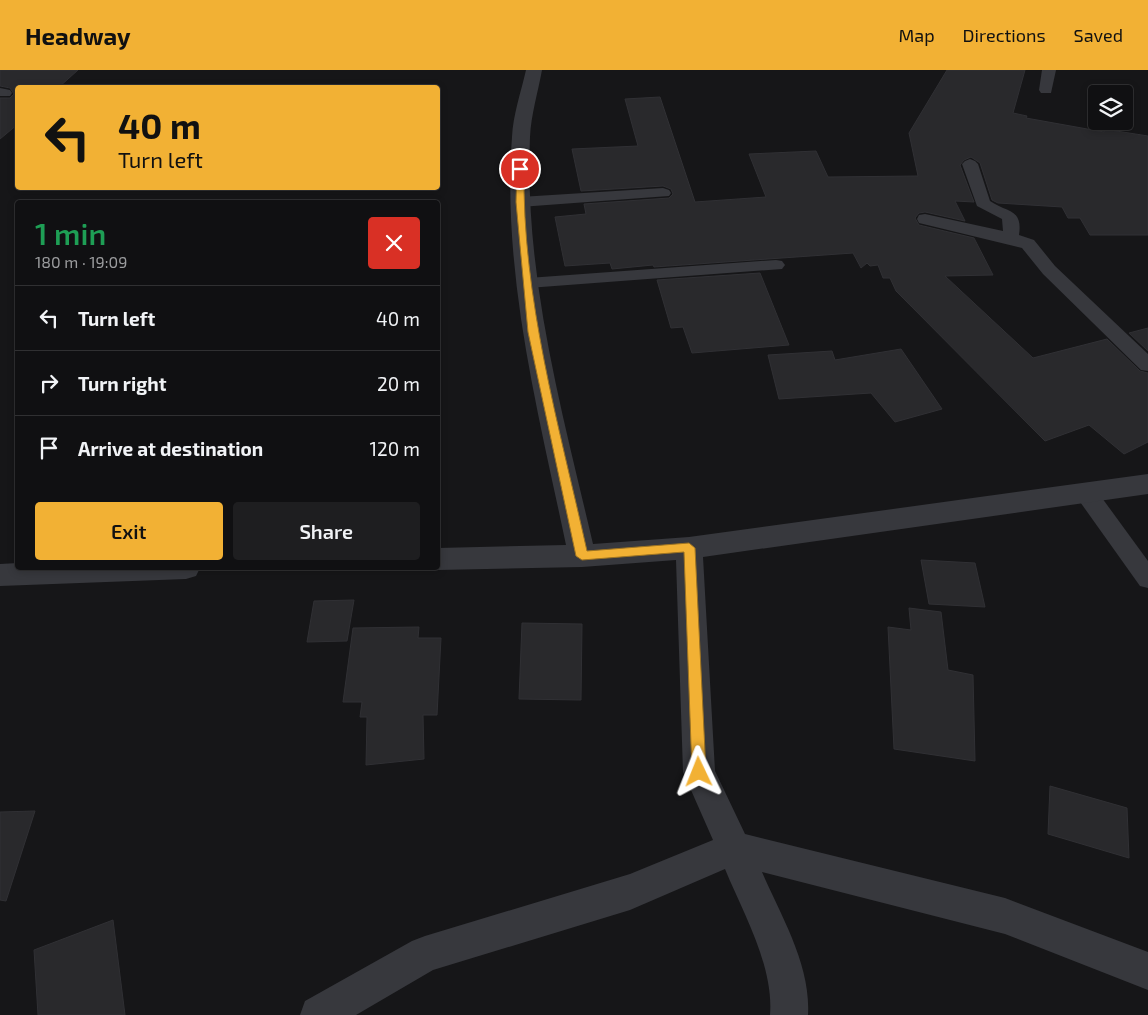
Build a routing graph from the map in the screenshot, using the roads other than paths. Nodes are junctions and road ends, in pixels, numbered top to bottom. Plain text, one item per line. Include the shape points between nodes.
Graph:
1 (534, 70) edge
2 (1049, 70) edge
3 (1046, 90) dead end
4 (970, 164) dead end
5 (663, 194) dead end
6 (520, 202) junction
7 (925, 219) dead end
8 (1010, 238) junction
9 (776, 265) dead end
10 (528, 283) junction
11 (1148, 365) edge
12 (1148, 484) edge
13 (1086, 493) junction
14 (689, 548) junction
15 (582, 556) junction
16 (440, 559) edge
17 (133, 570) edge
18 (0, 575) edge
19 (1148, 579) edge
20 (734, 848) junction
21 (1148, 971) edge
22 (319, 1015) edge
23 (789, 1015) edge

1 - 6 street via 521,135
2 - 3 lane
4 - 8 lane via 983,202 1009,216 1013,225
5 - 6 lane
6 - 10 street
7 - 8 lane
8 - 11 lane via 1028,244 1049,270
9 - 10 lane
10 - 15 street via 533,332
12 - 13 street
13 - 14 street
13 - 19 lane
14 - 15 street
14 - 20 street via 699,772
15 - 16 street
17 - 18 street
20 - 21 street via 1005,916
20 - 22 street via 630,892 425,954
20 - 23 street via 783,965 790,1000

